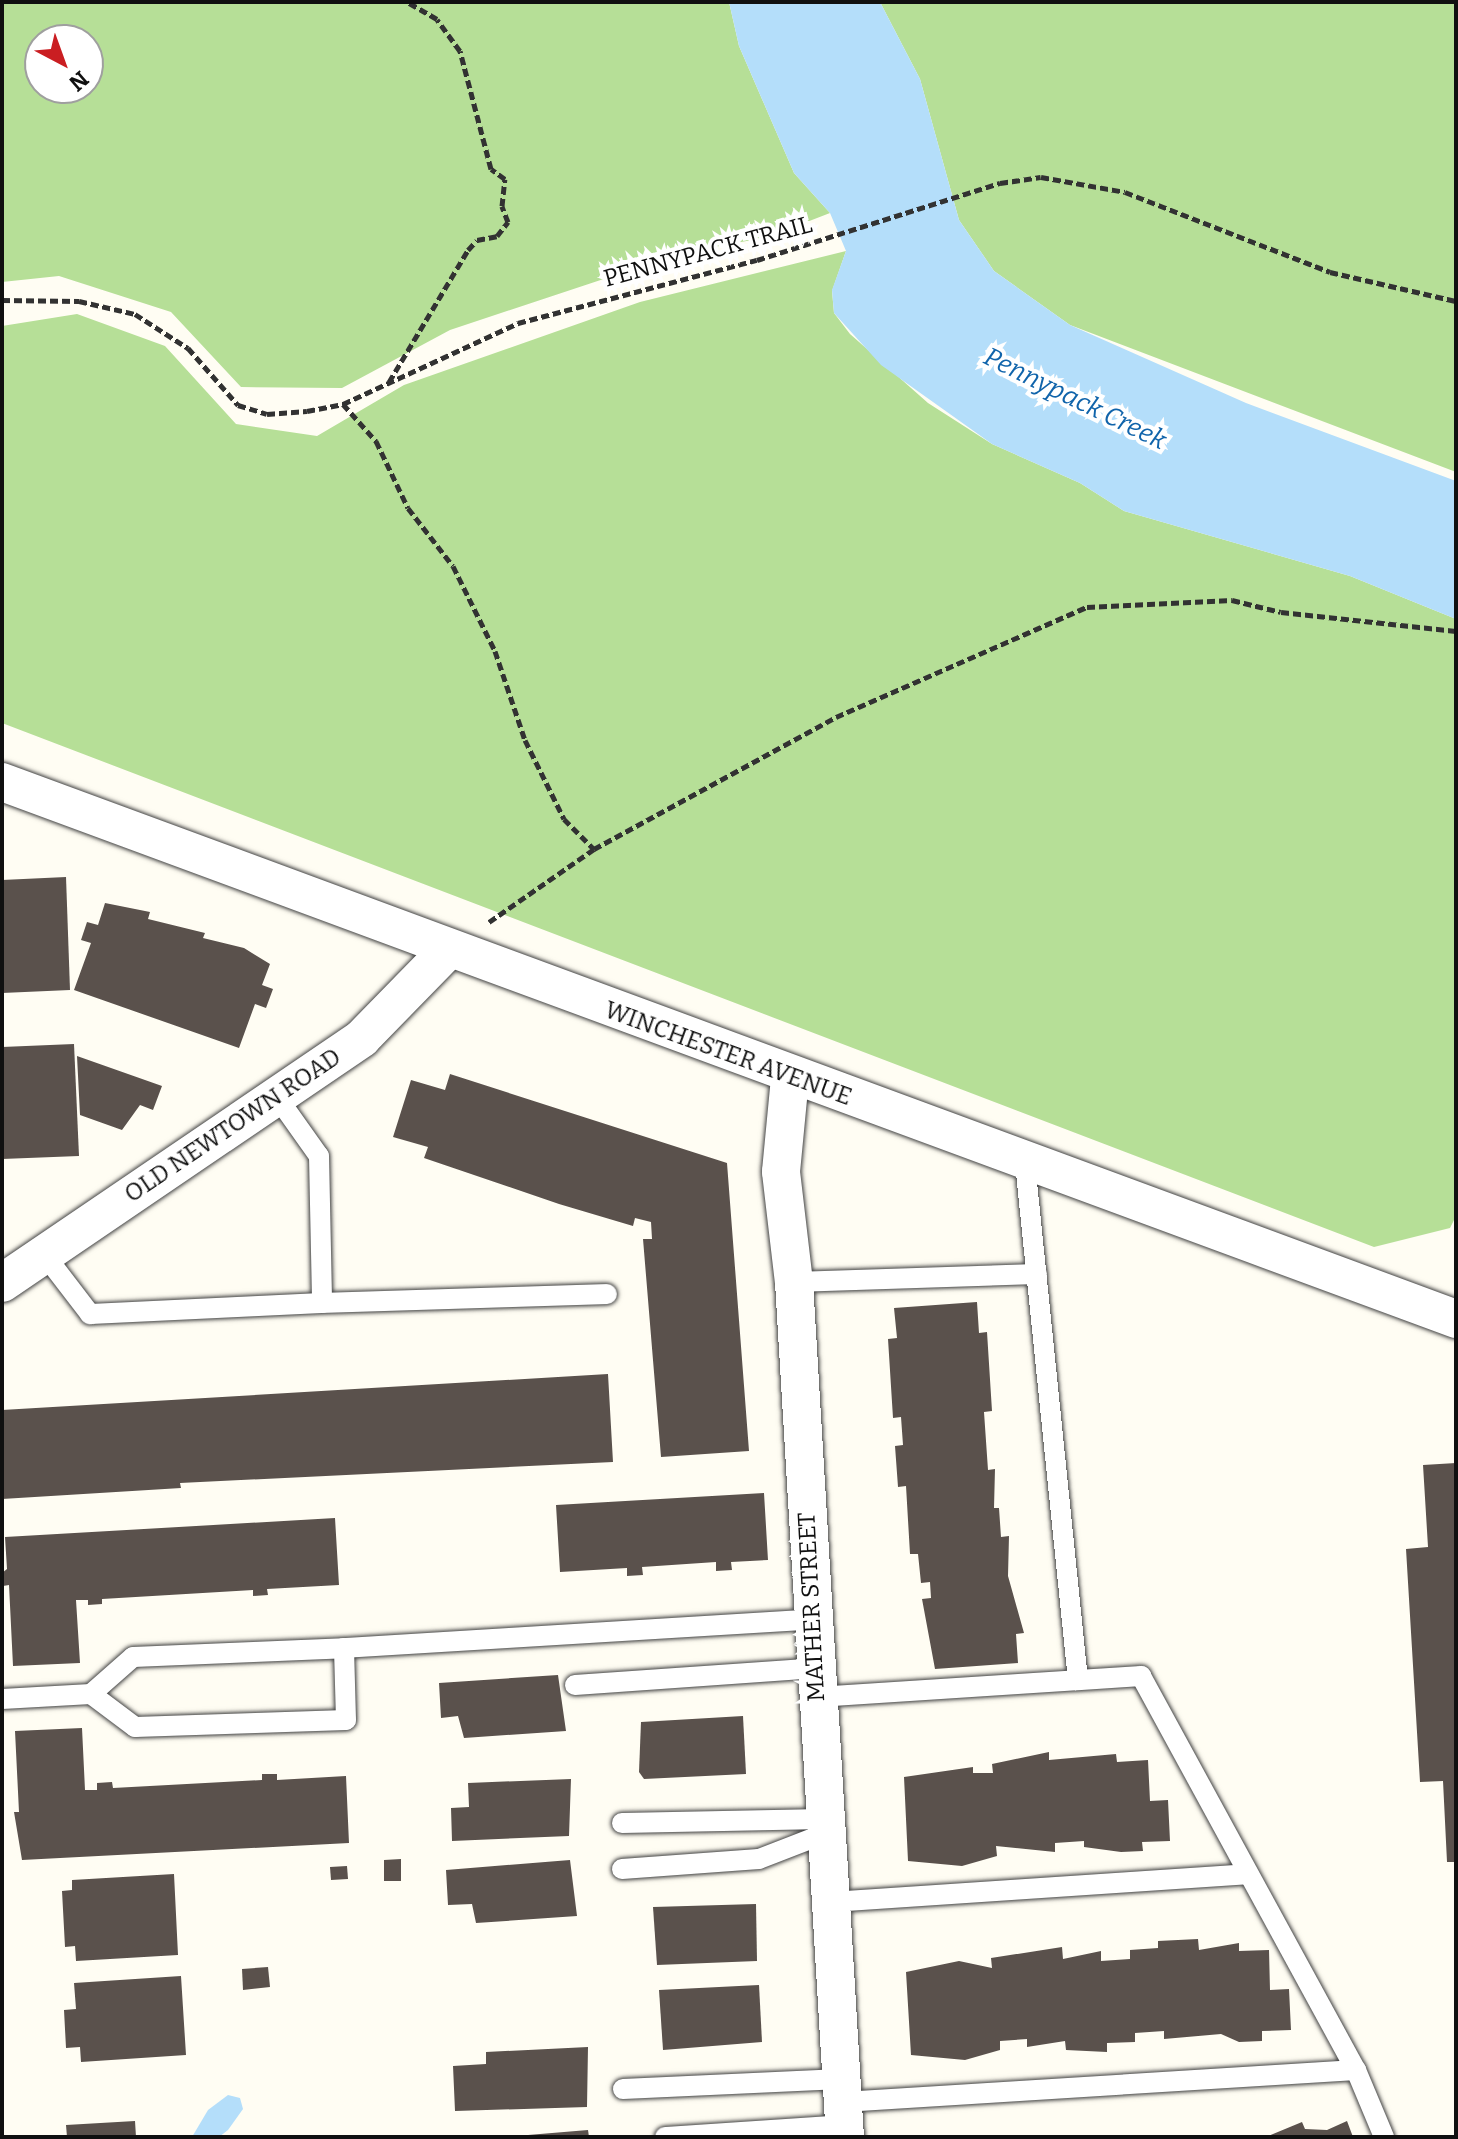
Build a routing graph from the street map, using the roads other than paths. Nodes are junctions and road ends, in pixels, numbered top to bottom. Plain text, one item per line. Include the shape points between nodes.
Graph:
1 (2, 782) edge
2 (448, 950) junction
3 (790, 1078) junction
4 (277, 1097) junction
5 (1025, 1163) junction
6 (44, 1254) junction
7 (1037, 1274) junction
8 (794, 1282) junction
9 (2, 1283) edge
10 (607, 1294) dead end
11 (322, 1303) junction
12 (1456, 1319) edge
13 (813, 1619) junction
14 (344, 1648) junction
15 (1078, 1680) junction
16 (816, 1683) junction
17 (575, 1685) dead end
18 (91, 1694) junction
19 (2, 1699) edge
20 (622, 1823) dead end
21 (825, 1826) junction
22 (622, 1869) dead end
23 (1248, 1874) junction
24 (830, 1902) junction
25 (1356, 2070) junction
26 (623, 2089) dead end
27 (843, 2111) edge
28 (665, 2137) edge
29 (1384, 2137) edge

1 - 2 street, WINCHESTER AVENUE
2 - 3 street, WINCHESTER AVENUE
2 - 4 street, OLD NEWTOWN ROAD via 362,1038
3 - 5 street, WINCHESTER AVENUE
3 - 8 street, MATHER STREET via 781,1172
4 - 6 street, OLD NEWTOWN ROAD
4 - 11 lane via 319,1156
5 - 7 lane
5 - 12 street, WINCHESTER AVENUE
6 - 9 street, OLD NEWTOWN ROAD
6 - 11 lane via 90,1314
7 - 8 lane
7 - 15 lane
8 - 13 street, MATHER STREET
10 - 11 lane
13 - 14 lane
13 - 16 street, MATHER STREET
14 - 18 lane via 133,1657
14 - 18 lane via 346,1720 135,1727
15 - 16 lane
15 - 23 lane via 1141,1676
16 - 17 lane
16 - 21 street, MATHER STREET
18 - 19 lane
20 - 21 lane
21 - 22 lane via 759,1859
21 - 24 street, MATHER STREET
23 - 24 lane
23 - 25 lane
24 - 27 street, MATHER STREET
25 - 27 lane
25 - 29 lane
26 - 27 lane
27 - 28 lane

